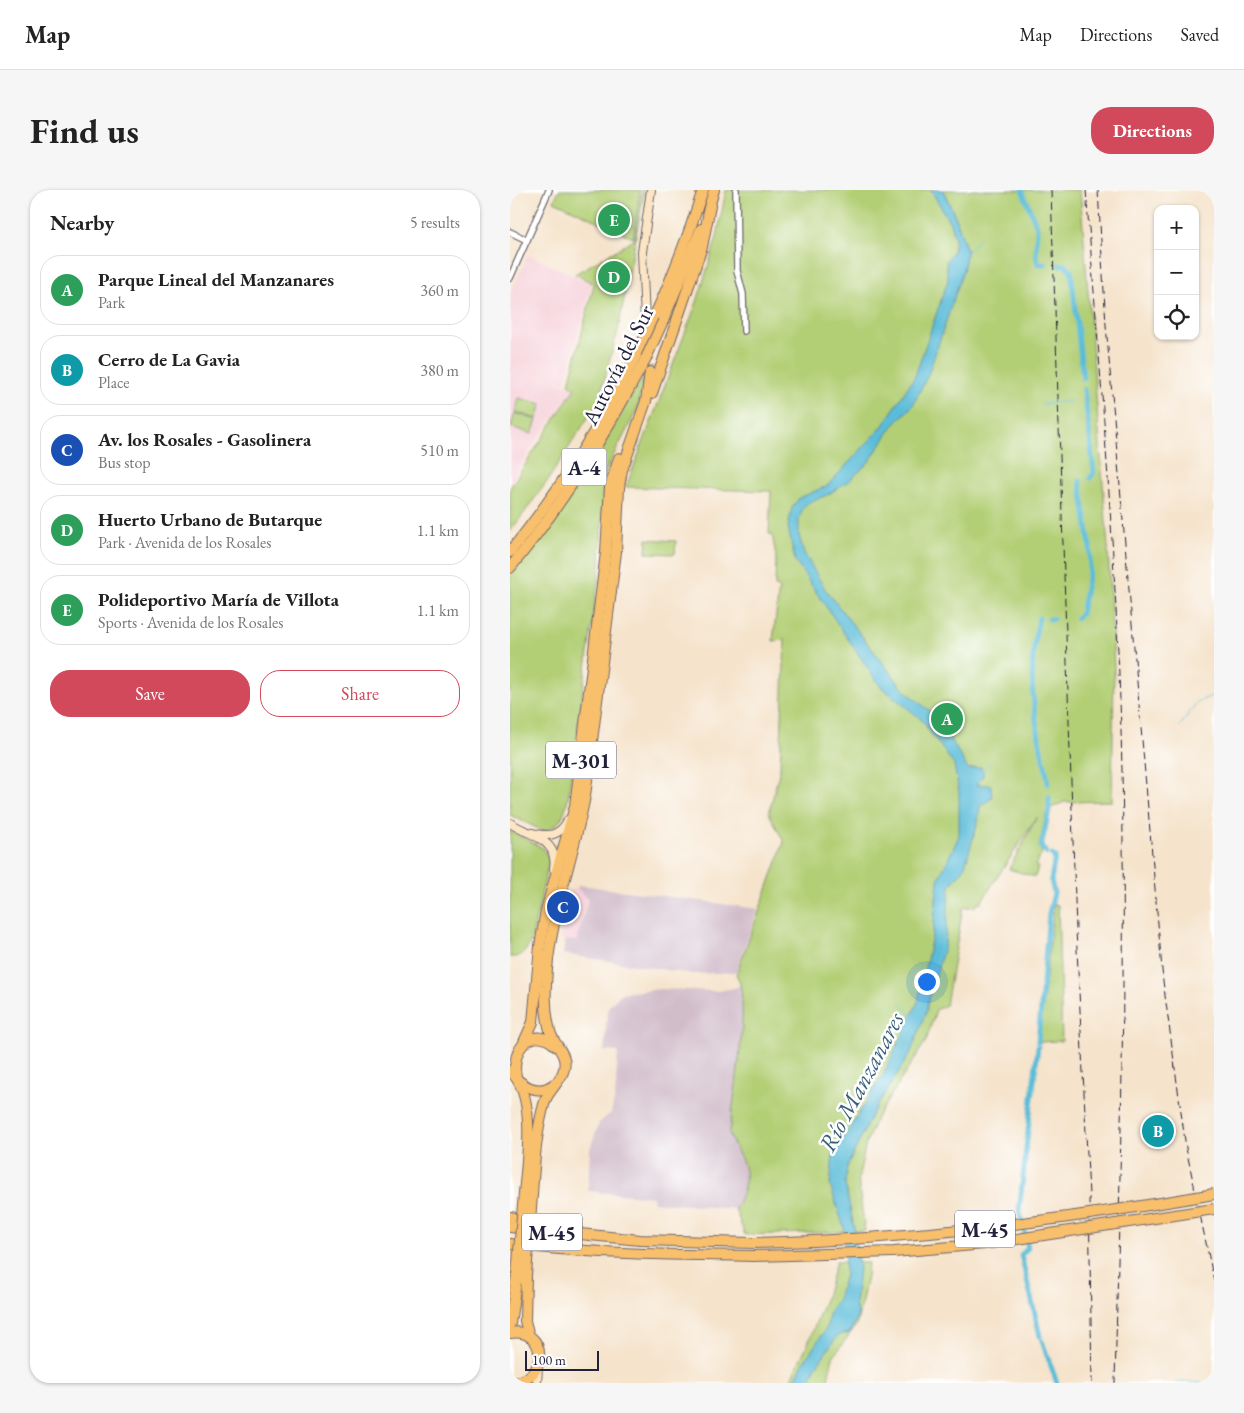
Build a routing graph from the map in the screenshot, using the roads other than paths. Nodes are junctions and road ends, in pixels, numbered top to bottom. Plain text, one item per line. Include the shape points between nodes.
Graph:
1 (549, 190) edge
2 (650, 190) edge
3 (703, 190) edge
4 (714, 190) edge
5 (736, 190) edge
6 (710, 206) junction
7 (510, 232) edge
8 (527, 240) junction
9 (510, 278) edge
10 (645, 320) tunnel mouth
11 (744, 331) dead end
12 (650, 372) tunnel mouth
13 (638, 424) junction
14 (619, 486) junction
15 (512, 549) edge
16 (510, 568) edge
17 (581, 760) junction
18 (510, 823) edge
19 (525, 831) junction
20 (546, 910) junction
21 (517, 1046) edge
22 (561, 1050) junction
23 (515, 1076) edge
24 (560, 1079) junction
25 (528, 1194) junction
26 (1214, 1194) edge
27 (1214, 1209) edge
28 (511, 1219) edge
29 (510, 1244) edge
30 (550, 1249) junction
31 (510, 1250) edge
32 (521, 1275) junction
33 (510, 1324) edge
34 (510, 1333) edge
35 (529, 1336) junction
36 (538, 1367) junction
37 (514, 1382) edge
38 (537, 1383) edge

1 - 8 street
2 - 10 street via 642,252
3 - 15 highway, Autovía del Sur / A-4 via 680,258 635,360 586,447
4 - 6 highway, Autovía del Sur / A-4
5 - 11 street via 736,256 743,294
6 - 14 highway via 702,247
6 - 16 highway, Autovía del Sur / A-4, bridge via 663,321 614,418 575,481
7 - 8 street
8 - 9 street
12 - 13 highway, M-301 via 646,401
13 - 14 highway, M-301
13 - 17 highway, M-301 via 614,472 608,500 606,552
14 - 22 highway, M-301 via 610,607 585,796 547,960 546,1008 550,1034
17 - 19 street via 568,821 562,830 547,837
17 - 20 highway, M-301 via 574,806
18 - 19 street
19 - 20 street via 549,844 554,852
20 - 21 highway, M-301 via 533,1022
21 - 22 highway via 541,1038 552,1041
21 - 23 highway, M-301 via 513,1066
22 - 24 highway, M-301 via 565,1061
23 - 24 highway via 525,1085 540,1090
23 - 25 highway, M-301 via 526,1106
24 - 25 highway, M-301 via 548,1092
25 - 32 highway, M-301, bridge
26 - 28 highway, M-45, bridge via 984,1230 834,1242 667,1241 594,1236 565,1226
27 - 30 highway, M-45, bridge via 985,1244 877,1252 754,1256
29 - 30 highway, M-45
30 - 31 highway via 543,1252
32 - 33 highway, M-301
32 - 35 highway, M-301
34 - 35 highway
35 - 36 highway, M-301 via 539,1351
36 - 37 highway via 530,1377
36 - 38 street

